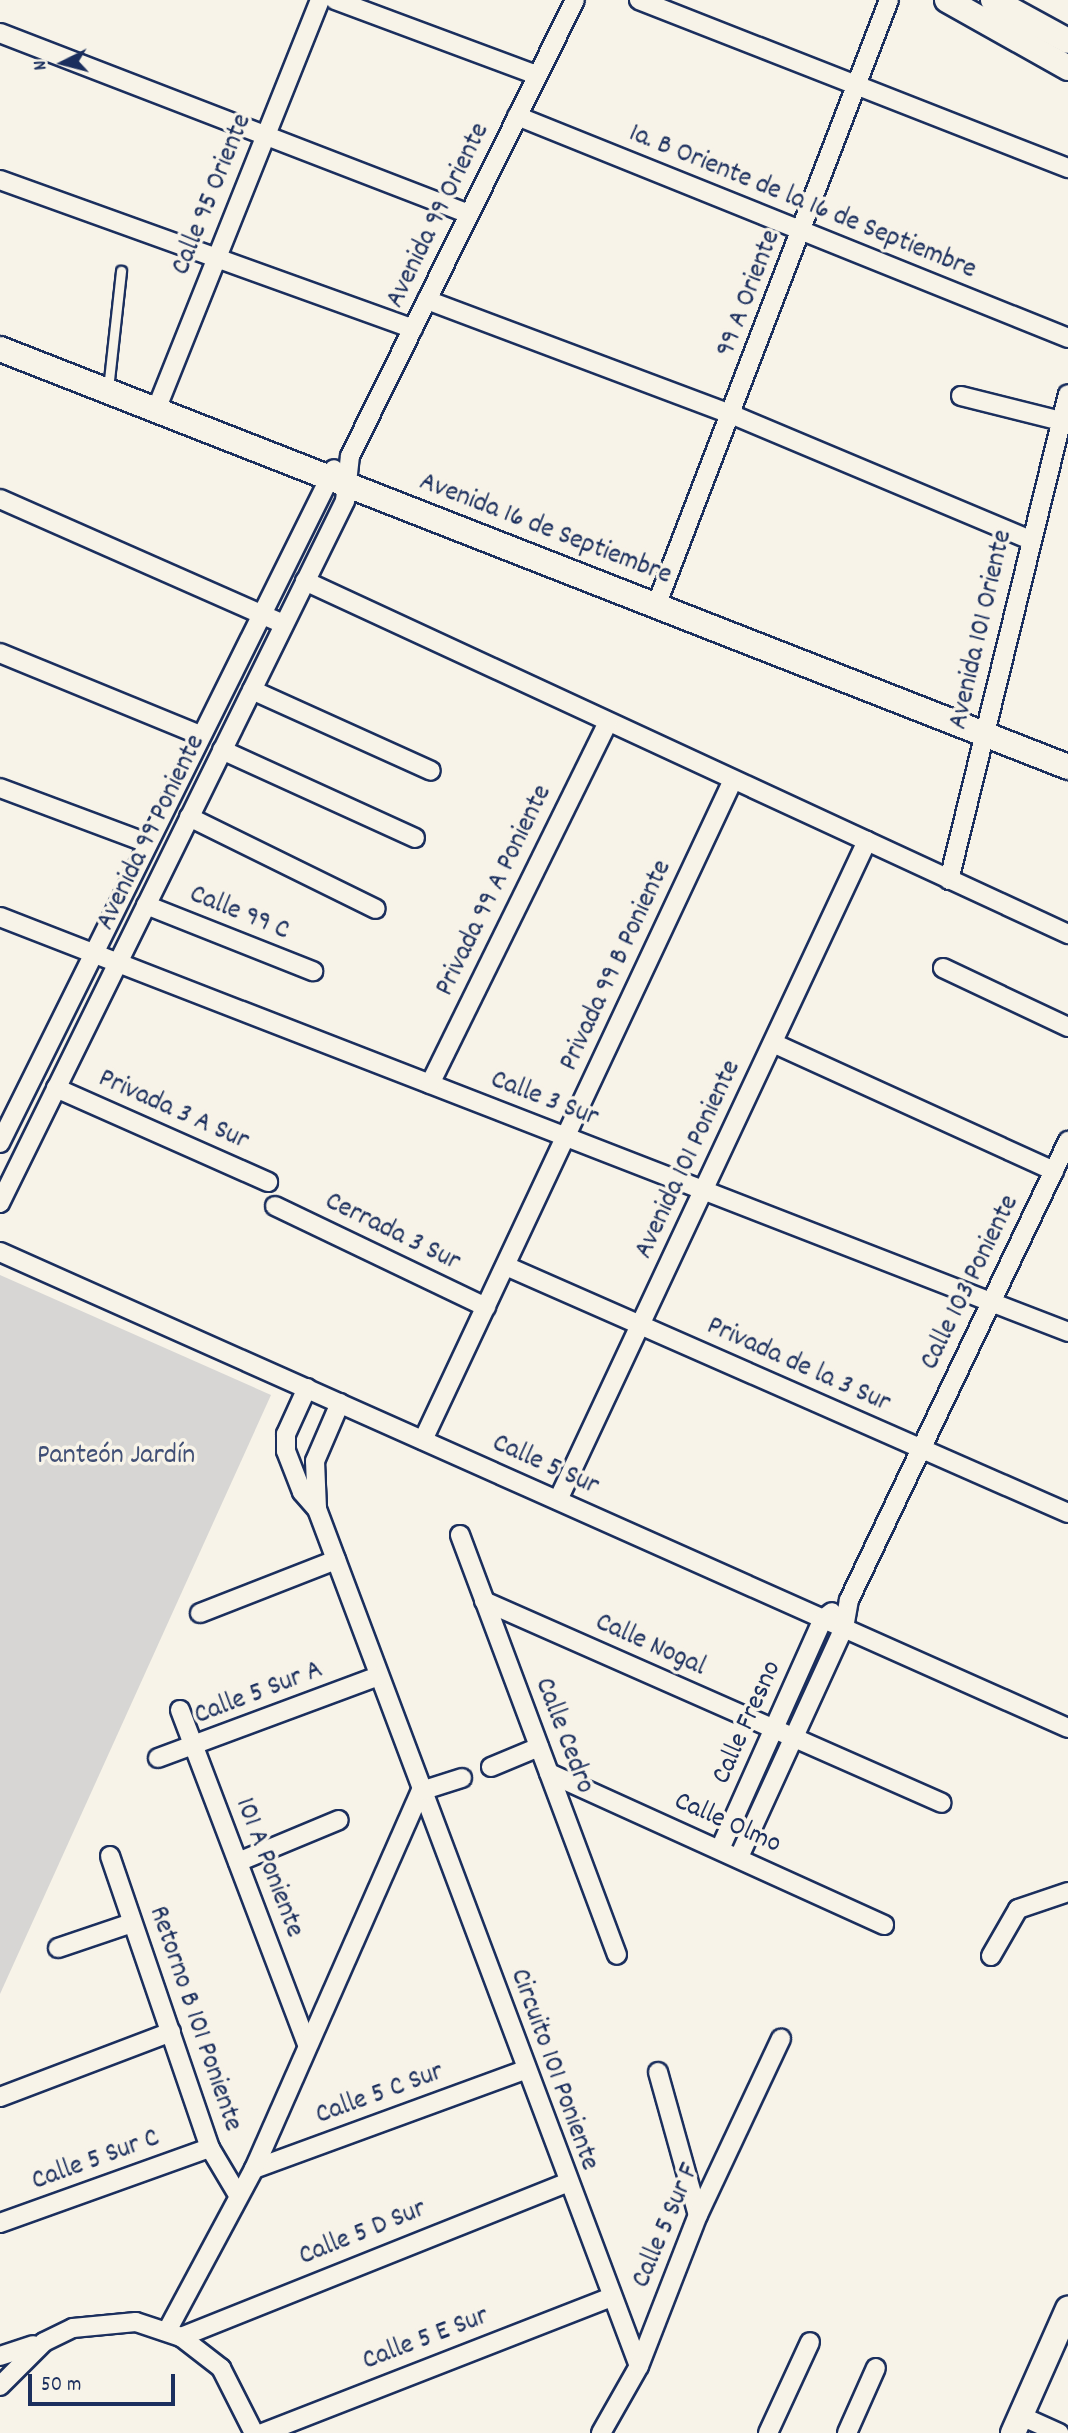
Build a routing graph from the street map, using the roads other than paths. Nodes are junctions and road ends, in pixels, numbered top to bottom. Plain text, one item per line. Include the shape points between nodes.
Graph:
1 (320, 0) edge
2 (335, 0) edge
3 (575, 0) edge
4 (639, 0) edge
5 (889, 0) edge
6 (947, 0) edge
7 (993, 0) edge
8 (0, 33) edge
9 (1068, 41) edge
10 (1068, 68) edge
11 (537, 75) junction
12 (859, 84) junction
13 (517, 116) junction
14 (266, 134) junction
15 (1068, 168) edge
16 (0, 180) edge
17 (469, 214) junction
18 (802, 232) junction
19 (214, 261) junction
20 (121, 271) dead end
21 (427, 300) junction
22 (413, 329) junction
23 (1068, 338) edge
24 (0, 349) edge
25 (108, 391) junction
26 (1068, 394) edge
27 (961, 396) dead end
28 (156, 410) junction
29 (733, 415) junction
30 (1061, 421) junction
31 (336, 480) junction
32 (0, 499) edge
33 (1030, 540) junction
34 (305, 581) junction
35 (656, 606) junction
36 (260, 613) junction
37 (284, 624) junction
38 (0, 653) edge
39 (252, 690) junction
40 (608, 722) junction
41 (200, 734) junction
42 (984, 736) junction
43 (222, 751) junction
44 (1068, 768) edge
45 (431, 771) dead end
46 (733, 780) junction
47 (0, 788) edge
48 (189, 817) junction
49 (415, 838) dead end
50 (867, 841) junction
51 (147, 843) junction
52 (949, 880) junction
53 (146, 905) junction
54 (376, 909) dead end
55 (0, 917) edge
56 (1068, 934) edge
57 (93, 953) junction
58 (118, 962) junction
59 (943, 968) dead end
60 (313, 971) dead end
61 (1068, 1027) edge
62 (773, 1042) junction
63 (430, 1084) junction
64 (56, 1088) junction
65 (8, 1106) edge
66 (566, 1137) junction
67 (1068, 1141) edge
68 (0, 1143) edge
69 (1054, 1171) junction
70 (268, 1182) dead end
71 (703, 1190) junction
72 (0, 1203) edge
73 (275, 1206) dead end
74 (0, 1252) edge
75 (506, 1266) junction
76 (991, 1302) junction
77 (486, 1307) junction
78 (640, 1325) junction
79 (1068, 1332) edge
80 (307, 1388) junction
81 (340, 1403) junction
82 (424, 1440) junction
83 (921, 1449) junction
84 (558, 1500) junction
85 (317, 1509) junction
86 (1068, 1513) edge
87 (460, 1535) dead end
88 (336, 1560) junction
89 (849, 1600) junction
90 (484, 1601) junction
91 (200, 1613) dead end
92 (823, 1619) junction
93 (844, 1628) junction
94 (379, 1676) junction
95 (180, 1710) dead end
96 (1068, 1728) edge
97 (774, 1729) junction
98 (794, 1738) junction
99 (194, 1747) junction
100 (539, 1747) junction
101 (159, 1758) dead end
102 (491, 1767) dead end
103 (549, 1773) junction
104 (462, 1778) dead end
105 (421, 1791) junction
106 (941, 1802) dead end
107 (338, 1820) dead end
108 (720, 1849) junction
109 (110, 1856) dead end
110 (739, 1857) junction
111 (237, 1862) junction
112 (1068, 1892) edge
113 (132, 1923) junction
114 (884, 1925) dead end
115 (58, 1948) dead end
116 (617, 1955) dead end
117 (991, 1956) dead end
118 (171, 2032) junction
119 (781, 2039) dead end
120 (307, 2045) junction
121 (524, 2070) junction
122 (658, 2072) dead end
123 (0, 2097) edge
124 (210, 2148) junction
125 (254, 2169) junction
126 (566, 2183) junction
127 (238, 2195) junction
128 (698, 2215) junction
129 (0, 2223) edge
130 (609, 2298) junction
131 (1068, 2309) edge
132 (174, 2334) junction
133 (44, 2342) junction
134 (810, 2342) dead end
135 (0, 2356) edge
136 (639, 2366) junction
137 (876, 2368) dead end
138 (0, 2386) edge
139 (1017, 2424) edge
140 (254, 2433) edge
141 (264, 2433) edge
142 (603, 2433) edge
143 (768, 2433) edge
144 (847, 2433) edge
145 (1059, 2433) edge

1 - 14 street, Calle 95 Oriente
2 - 11 street
3 - 11 street, Avenida 99 Oriente
4 - 12 street
5 - 12 street, 99 A Oriente
6 - 10 main road
7 - 9 main road
8 - 14 street
11 - 13 street, Avenida 99 Oriente
12 - 15 street
12 - 18 street, 99 A Oriente
13 - 17 street, Avenida 99 Oriente
13 - 18 street, 1a. B Oriente de la 16 de Septiembre
14 - 17 street
14 - 19 street, Calle 95 Oriente
16 - 19 street
17 - 21 street, Avenida 99 Oriente
18 - 23 street, 1a. B Oriente de la 16 de Septiembre
18 - 29 street, 99 A Oriente
19 - 22 street
19 - 28 street, Calle 95 Oriente
20 - 25 lane
21 - 22 street, Avenida 99 Oriente
21 - 29 street
22 - 31 street, Avenida 99 Oriente
24 - 25 main road, Avenida 16 de Septiembre
25 - 28 main road, Avenida 16 de Septiembre
26 - 30 street, Avenida 101 Oriente
27 - 30 street
28 - 31 main road, Avenida 16 de Septiembre
29 - 33 street
29 - 35 street, 99 A Oriente
30 - 33 street, Avenida 101 Oriente
31 - 34 street, Avenida 99 Poniente
31 - 35 main road, Avenida 16 de Septiembre
31 - 36 street, Avenida 99 Poniente
32 - 36 street
33 - 42 street, Avenida 101 Oriente
34 - 37 street, Avenida 99 Poniente
34 - 40 street
35 - 42 main road, Avenida 16 de Septiembre
36 - 37 street
36 - 41 street, Avenida 99 Poniente
37 - 39 street, Avenida 99 Poniente
38 - 41 street
39 - 43 street, Avenida 99 Poniente
39 - 45 street
40 - 46 street
40 - 63 street, Privada 99 A Poniente
41 - 51 street, Avenida 99 Poniente
42 - 44 main road, Avenida 16 de Septiembre
42 - 52 street, Avenida 101 Oriente
43 - 48 street, Avenida 99 Poniente
43 - 49 street
46 - 50 street
46 - 66 street, Privada 99 B Poniente
47 - 51 street
48 - 53 street, Avenida 99 Poniente
48 - 54 street
50 - 52 street
50 - 62 street, Avenida 101 Poniente
51 - 57 street, Avenida 99 Poniente
52 - 56 street
53 - 58 street, Avenida 99 Poniente
53 - 60 street, Calle 99 C
55 - 57 street, Calle 3 Sur
57 - 58 street, Calle 3 Sur
57 - 65 street, Avenida 99 Poniente
58 - 63 street, Calle 3 Sur
58 - 64 street, Avenida 99 Poniente
59 - 61 street
62 - 69 street
62 - 71 street, Avenida 101 Poniente
63 - 66 street, Calle 3 Sur
64 - 70 street, Privada 3 A Sur
64 - 72 street, Avenida 99 Poniente
65 - 68 street, Avenida 99 Poniente
66 - 71 street, Calle 3 Sur
66 - 75 street, Privada 99 B Poniente
67 - 69 street, Calle 103 Poniente
69 - 76 street, Calle 103 Poniente
71 - 76 street, Calle 3 Sur
71 - 78 street, Avenida 101 Poniente
73 - 77 street, Cerrada 3 Sur
74 - 80 street, Calle 5 Sur
75 - 77 street, Privada 99 B Poniente
75 - 78 street, Privada de la 3 Sur
76 - 79 street, Calle 3 Sur
76 - 83 street, Calle 103 Poniente
77 - 82 street, Privada 99 B Poniente
78 - 83 street, Privada de la 3 Sur
78 - 84 street, Avenida 101 Poniente
80 - 81 street, Calle 5 Sur
80 - 85 street, Circuito 101 Poniente via 286,1434 286,1451 302,1492
81 - 82 street, Calle 5 Sur
81 - 85 street, Circuito 101 Poniente via 315,1461
82 - 84 street, Calle 5 Sur
83 - 86 street, Privada de la 3 Sur
83 - 89 street, Calle 103 Poniente
84 - 92 street, Calle 5 Sur
85 - 88 street, Circuito 101 Poniente
87 - 90 street, Calle Cedro
88 - 91 street
88 - 94 street, Circuito 101 Poniente
89 - 92 street, Calle 103 Poniente
89 - 93 street, Calle 103 Poniente
90 - 97 street, Calle Nogal
90 - 100 street, Calle Cedro
92 - 93 street, Calle 5 Sur
92 - 97 street, Calle Fresno
93 - 96 street, Calle 5 Sur
93 - 98 street, Calle Fresno
94 - 99 street, Calle 5 Sur A
94 - 105 street, Circuito 101 Poniente
95 - 99 street, 101 A Poniente
97 - 98 street, Calle Nogal
97 - 108 street, Calle Fresno
98 - 106 street, Calle Nogal
98 - 110 street, Calle Fresno
99 - 101 street, Calle 5 Sur A
99 - 111 street, 101 A Poniente
100 - 102 street
100 - 103 street, Calle Cedro
103 - 108 street, Calle Olmo
103 - 116 street, Calle Cedro
104 - 105 street
105 - 120 street
105 - 121 street, Circuito 101 Poniente
107 - 111 street
108 - 110 street, Calle Olmo
109 - 113 street, Retorno B 101 Poniente
110 - 114 street, Calle Olmo
111 - 120 street, 101 A Poniente
112 - 117 street via 1018,1909
113 - 115 street
113 - 118 street, Retorno B 101 Poniente
118 - 123 street
118 - 124 street, Retorno B 101 Poniente
119 - 128 street, Calle 5 Sur F
120 - 125 street
121 - 125 street, Calle 5 C Sur
121 - 126 street, Circuito 101 Poniente
122 - 128 street
124 - 127 street, Retorno B 101 Poniente
124 - 129 street, Calle 5 Sur C
125 - 127 street
126 - 130 street, Circuito 101 Poniente
126 - 132 street, Calle 5 D Sur
127 - 132 street
128 - 136 street, Calle 5 Sur F
130 - 136 street, Circuito 101 Poniente
130 - 141 street, Calle 5 E Sur
131 - 139 main road
132 - 133 street via 104,2322
132 - 140 street via 229,2378
133 - 135 street
133 - 138 street
134 - 143 street
136 - 142 street, Calle 5 Sur F
137 - 144 street
139 - 145 street

